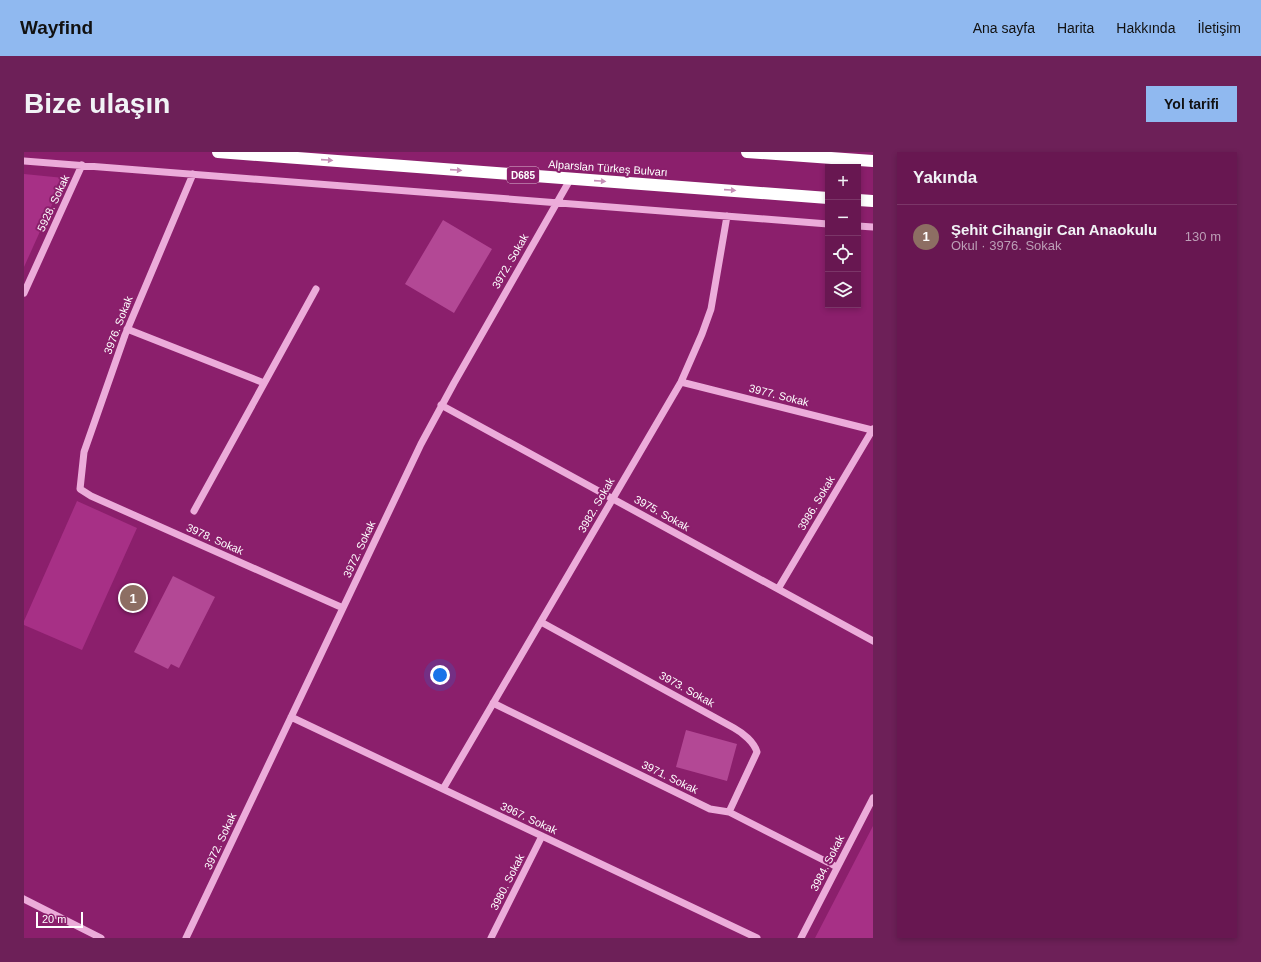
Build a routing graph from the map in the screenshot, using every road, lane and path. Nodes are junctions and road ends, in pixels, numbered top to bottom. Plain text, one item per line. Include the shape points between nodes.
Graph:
1 (218, 152) edge
2 (747, 152) edge
3 (24, 161) edge
4 (873, 161) edge
5 (82, 165) junction
6 (193, 174) junction
7 (571, 178) junction
8 (825, 198) edge
9 (861, 200) edge
10 (873, 201) edge
11 (557, 202) junction
12 (727, 216) junction
13 (825, 224) edge
14 (861, 226) edge
15 (873, 228) edge
16 (316, 289) dead end
17 (24, 293) edge
18 (127, 329) junction
19 (680, 382) junction
20 (264, 383) junction
21 (441, 405) junction
22 (872, 430) edge
23 (80, 488) joint
24 (613, 498) junction
25 (194, 512) dead end
26 (778, 589) junction
27 (343, 608) junction
28 (541, 622) junction
29 (873, 641) edge
30 (493, 703) junction
31 (291, 717) junction
32 (443, 789) junction
33 (873, 798) edge
34 (729, 812) junction
35 (542, 836) junction
36 (838, 867) junction
37 (24, 899) edge
38 (101, 938) edge
39 (186, 938) edge
40 (491, 938) edge
41 (757, 938) edge
42 (801, 938) edge

1 -> 7 highway, Alparslan Türkeş Bulvarı / D685
2 - 4 highway
3 - 5 street
5 - 6 street
5 - 17 street, 5928. Sokak
6 - 11 street
6 - 18 street, 3976. Sokak
7 -> 8 highway, Alparslan Türkeş Bulvarı / D685
7 - 11 street, 3972. Sokak
9 - 10 highway
11 - 12 street
11 - 21 street, 3972. Sokak
12 - 13 street
12 - 19 street, 3982. Sokak via 709,315
14 - 15 street
16 - 20 street
18 - 20 street
18 - 23 street, 3976. Sokak via 84,452
19 - 22 street, 3977. Sokak
19 - 24 street, 3982. Sokak
20 - 25 street
21 - 24 street, 3975. Sokak
21 - 27 street, 3972. Sokak
22 - 26 street, 3986. Sokak
23 - 27 street, 3978. Sokak via 91,496
24 - 26 street, 3975. Sokak
24 - 28 street, 3982. Sokak
26 - 29 street, 3975. Sokak
27 - 31 street, 3972. Sokak
28 - 30 street, 3982. Sokak
28 - 34 street, 3973. Sokak via 745,736 757,752
30 - 32 street, 3982. Sokak
30 - 34 street, 3971. Sokak via 710,809
31 - 32 street, 3967. Sokak
31 - 39 street, 3972. Sokak
32 - 35 street, 3967. Sokak
33 - 36 street, 3984. Sokak
34 - 36 street, 3971. Sokak
35 - 40 street, 3980. Sokak
35 - 41 street, 3967. Sokak
36 - 42 street, 3984. Sokak
37 - 38 street

